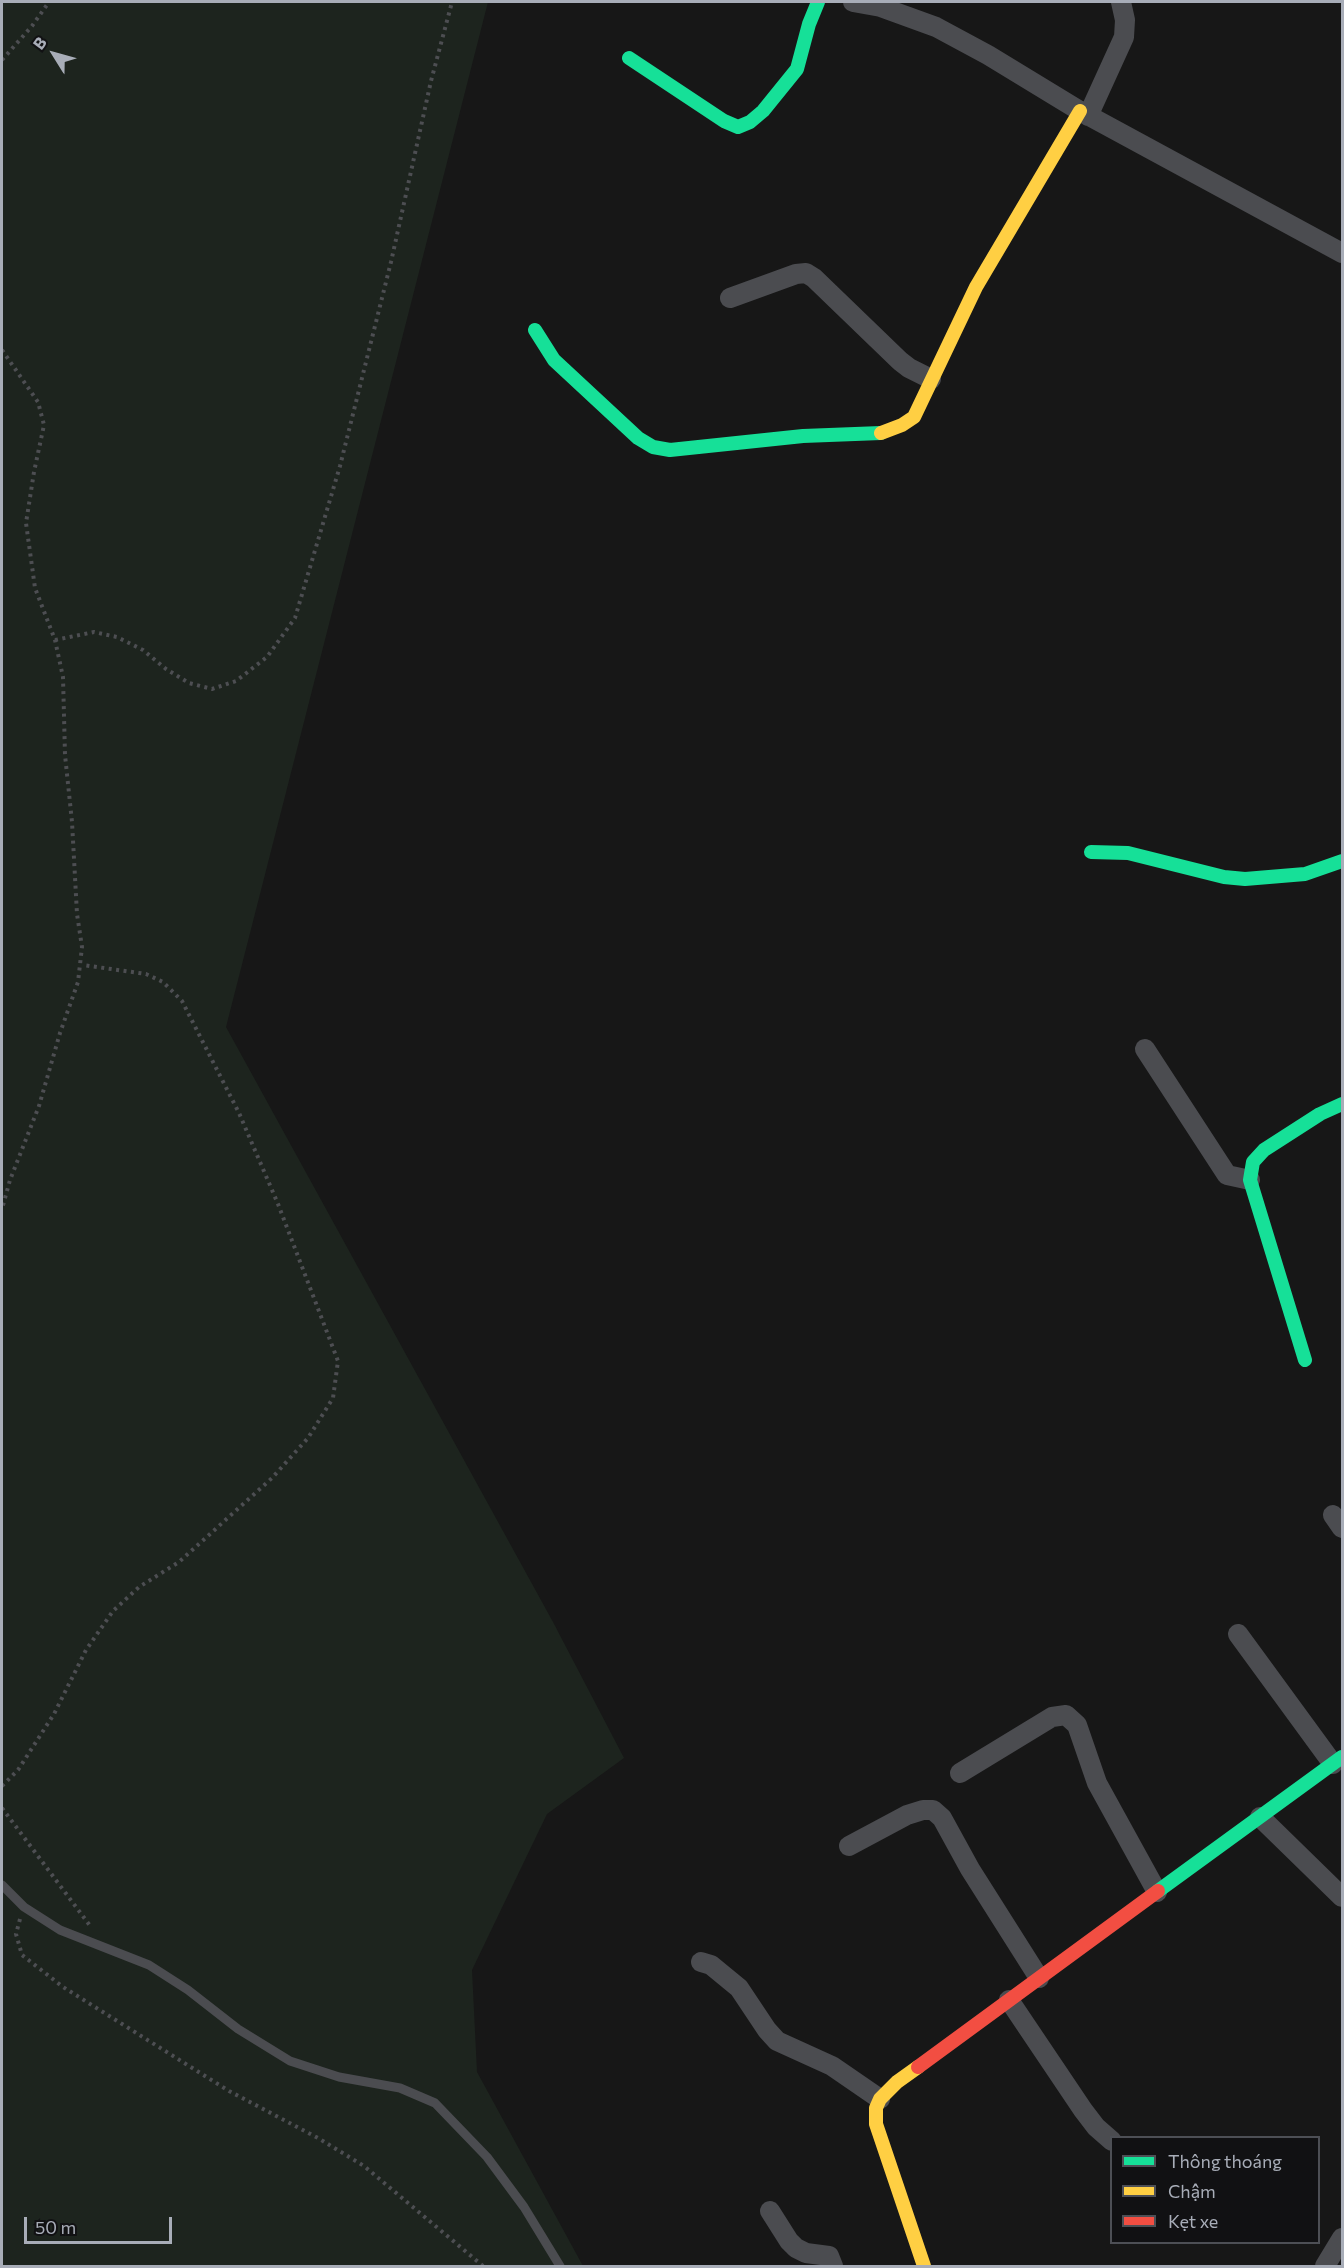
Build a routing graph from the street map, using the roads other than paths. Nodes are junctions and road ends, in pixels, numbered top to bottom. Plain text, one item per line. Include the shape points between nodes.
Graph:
1 (818, 2) edge
2 (853, 2) edge
3 (1121, 2) edge
4 (629, 57) dead end
5 (1084, 114) junction
6 (1342, 253) edge
7 (730, 298) dead end
8 (536, 330) dead end
9 (931, 379) junction
10 (1091, 852) dead end
11 (1342, 861) edge
12 (1144, 1049) dead end
13 (1342, 1104) edge
14 (1250, 1180) junction
15 (1305, 1360) dead end
16 (1238, 1634) dead end
17 (1338, 1760) edge
18 (960, 1773) dead end
19 (1260, 1817) junction
20 (849, 1846) dead end
21 (2, 1885) edge
22 (1157, 1892) junction
23 (1342, 1897) edge
24 (701, 1962) dead end
25 (1039, 1978) junction
26 (1009, 2000) junction
27 (880, 2099) junction
28 (1110, 2139) edge
29 (770, 2211) dead end
30 (1342, 2238) edge
31 (560, 2266) edge
32 (833, 2266) edge
33 (924, 2266) edge
34 (1325, 2266) edge

1 - 4 street via 797,69 750,123 738,126 724,121
2 - 5 street via 881,7 936,27
3 - 5 street via 1124,37
5 - 6 street
5 - 9 street via 976,287
7 - 9 street via 806,273 909,368
8 - 9 street via 554,360 638,438 653,447 670,450 803,436 880,433 914,417
10 - 11 street via 1128,853 1245,879 1305,874
12 - 14 street via 1227,1175
13 - 14 street via 1264,1150 1253,1162
14 - 15 street
16 - 17 street
17 - 19 street
18 - 22 street via 1052,1717 1066,1715 1077,1725 1097,1783
19 - 22 street
19 - 23 street
20 - 25 street via 908,1815 933,1810 942,1818
21 - 31 lane via 24,1907 60,1930 149,1965 290,2061 339,2077 399,2088 435,2103 487,2157
22 - 25 street
24 - 27 street via 711,1965 739,1988 777,2041 832,2066
25 - 26 street
26 - 27 street via 897,2082
26 - 28 street via 1083,2110
27 - 33 street via 876,2124
29 - 32 street via 796,2248 829,2256
30 - 34 street

